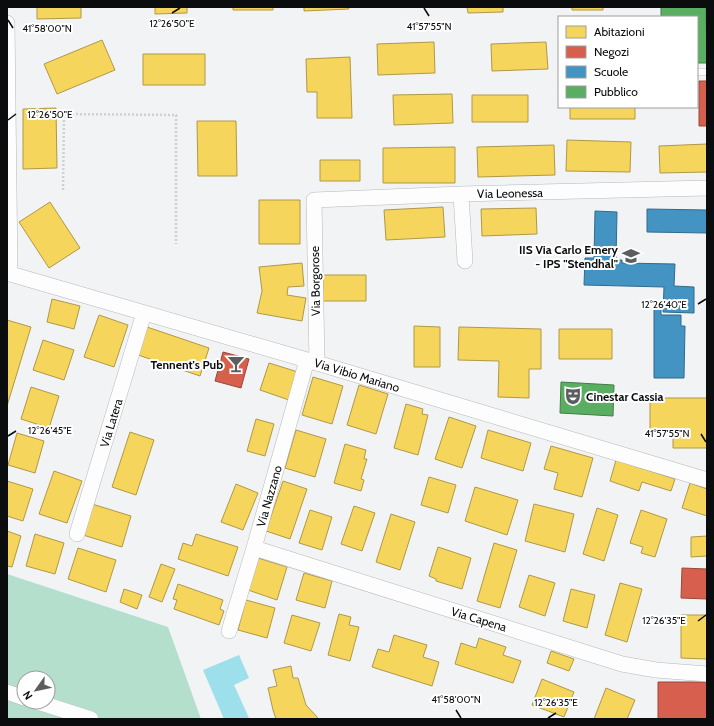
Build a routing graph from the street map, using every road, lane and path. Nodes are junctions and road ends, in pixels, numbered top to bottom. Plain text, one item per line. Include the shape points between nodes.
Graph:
1 (7, 23) edge
2 (707, 188) edge
3 (63, 190) dead end
4 (461, 194) junction
5 (314, 200) joint
6 (176, 244) dead end
7 (465, 261) dead end
8 (8, 273) edge
9 (144, 313) junction
10 (312, 361) junction
11 (707, 480) edge
12 (77, 534) dead end
13 (254, 548) junction
14 (229, 631) dead end
15 (707, 674) edge
16 (56, 708) edge
17 (91, 719) edge

1 - 8 street
2 - 4 street, Via Leonessa
3 - 6 path via 64,114 176,115
4 - 5 street, Via Leonessa
4 - 7 street
5 - 10 street, Via Borgorose
8 - 9 street, Via Vibio Mariano
9 - 10 street, Via Vibio Mariano
9 - 12 street, Via Latera
10 - 11 street, Via Vibio Mariano
10 - 13 street, Via Nazzano
13 - 14 street, Via Nazzano
13 - 15 street, Via Capena via 622,664
16 - 17 street

